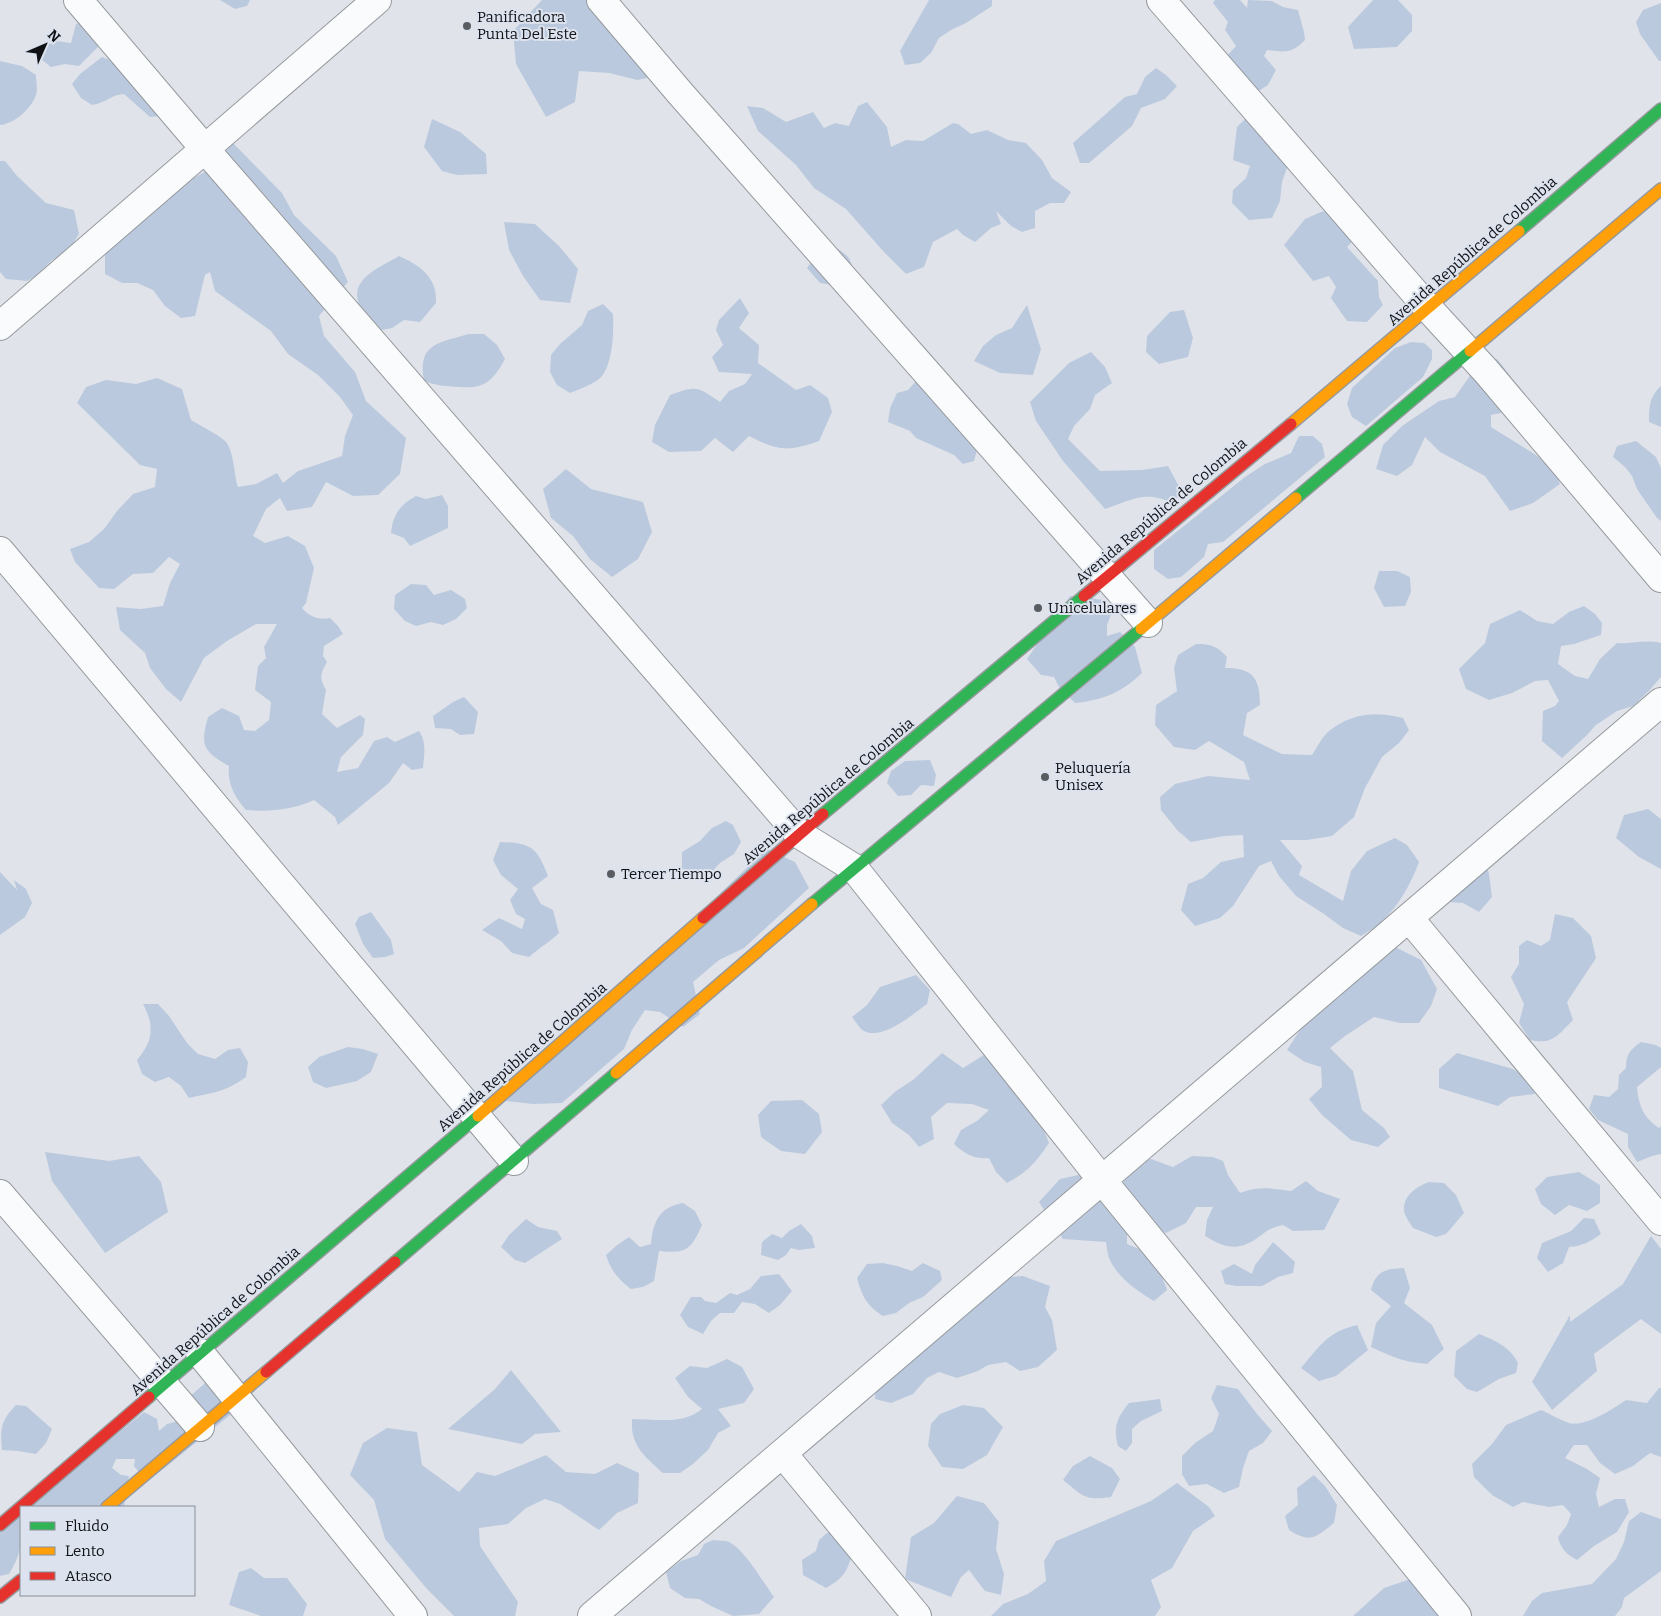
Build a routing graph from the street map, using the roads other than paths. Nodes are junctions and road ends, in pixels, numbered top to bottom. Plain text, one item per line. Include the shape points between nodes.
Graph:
1 (78, 0) edge
2 (377, 0) edge
3 (601, 0) edge
4 (1161, 0) edge
5 (1661, 109) edge
6 (204, 148) junction
7 (1661, 189) edge
8 (1429, 308) junction
9 (0, 326) edge
10 (1469, 352) junction
11 (0, 551) edge
12 (1106, 577) junction
13 (1661, 578) edge
14 (1148, 623) junction
15 (1661, 702) edge
16 (799, 834) junction
17 (854, 868) junction
18 (1409, 918) junction
19 (477, 1117) junction
20 (514, 1161) junction
21 (1102, 1180) junction
22 (0, 1194) edge
23 (1661, 1221) edge
24 (200, 1353) junction
25 (163, 1385) junction
26 (235, 1397) junction
27 (200, 1427) junction
28 (782, 1454) junction
29 (22, 1506) edge
30 (108, 1506) edge
31 (20, 1508) edge
32 (0, 1525) edge
33 (20, 1581) edge
34 (0, 1597) edge
35 (413, 1616) edge
36 (592, 1616) edge
37 (917, 1616) edge
38 (1457, 1616) edge

1 - 6 street
2 - 6 street
3 - 12 street
4 - 8 street
5 - 8 street, Avenida República de Colombia
6 - 9 street
6 - 16 street
7 - 10 street
8 - 10 street
8 - 12 street, Avenida República de Colombia
10 - 13 street
10 - 14 street
11 - 19 street
12 - 14 street
12 - 16 street, Avenida República de Colombia
14 - 17 street
15 - 18 street
16 - 17 street
16 - 19 street, Avenida República de Colombia
17 - 20 street
17 - 21 street
18 - 21 street
18 - 23 street
19 - 20 street
19 - 24 street, Avenida República de Colombia
20 - 26 street
21 - 28 street
21 - 38 street
22 - 25 street
24 - 25 street, Avenida República de Colombia
24 - 26 street
25 - 27 street
25 - 29 street, Avenida República de Colombia
26 - 27 street
26 - 35 street
27 - 30 street
28 - 36 street
28 - 37 street
31 - 32 street, Avenida República de Colombia
33 - 34 street

